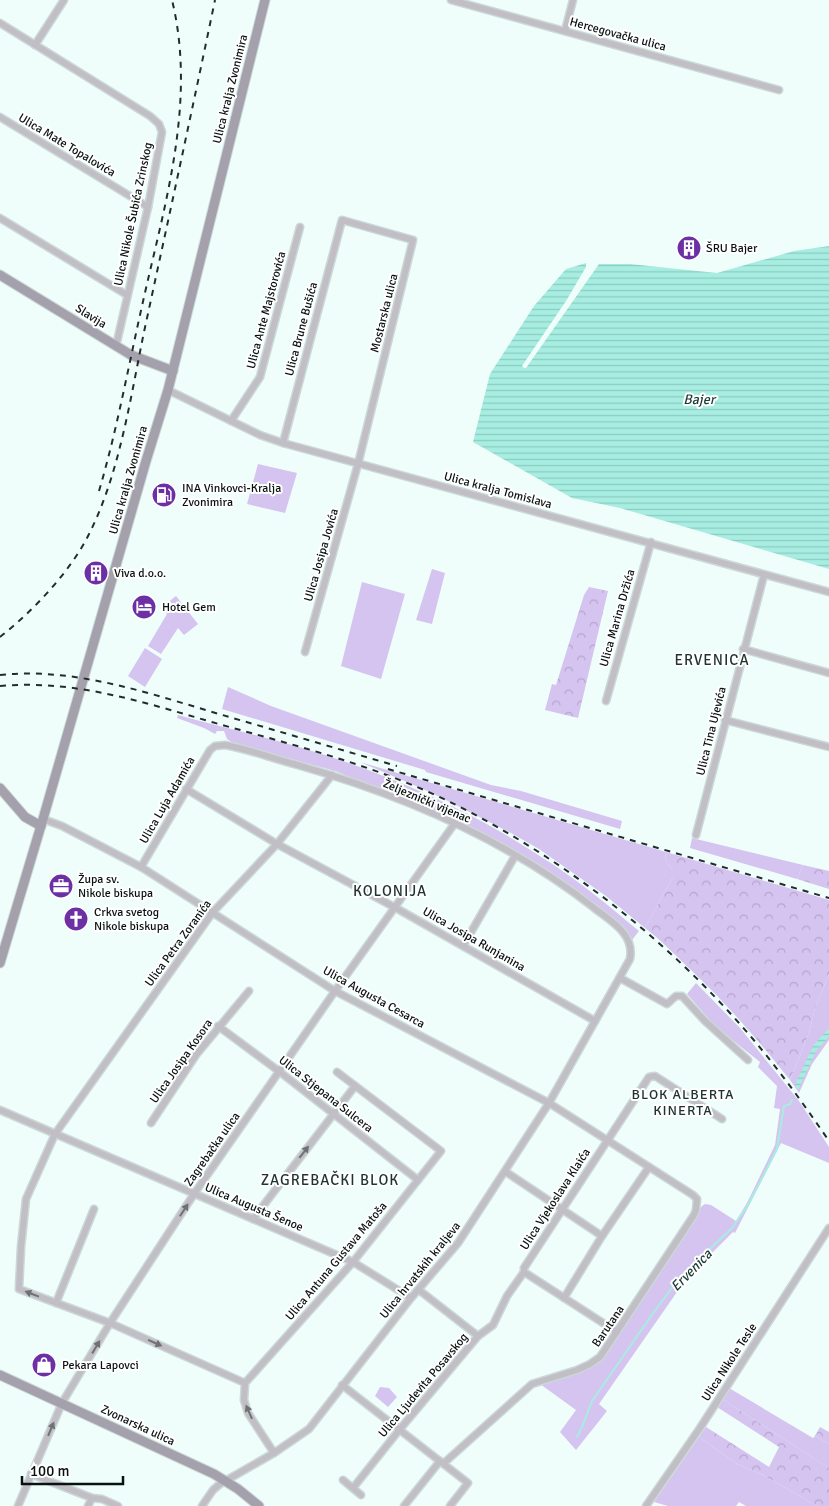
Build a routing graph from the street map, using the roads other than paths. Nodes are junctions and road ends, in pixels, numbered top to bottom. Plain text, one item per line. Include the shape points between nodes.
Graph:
1 (64, 0) edge
2 (265, 0) edge
3 (451, 0) edge
4 (573, 0) edge
5 (0, 23) edge
6 (565, 31) junction
7 (35, 45) junction
8 (779, 90) dead end
9 (0, 117) edge
10 (148, 207) junction
11 (0, 218) edge
12 (342, 220) joint
13 (300, 227) dead end
14 (0, 275) edge
15 (127, 295) junction
16 (116, 346) junction
17 (173, 371) junction
18 (168, 390) junction
19 (231, 421) junction
20 (283, 443) junction
21 (358, 464) junction
22 (651, 542) junction
23 (764, 575) junction
24 (829, 592) edge
25 (743, 649) junction
26 (305, 652) dead end
27 (829, 673) edge
28 (606, 701) dead end
29 (725, 720) junction
30 (215, 746) joint
31 (829, 747) edge
32 (332, 775) junction
33 (0, 788) edge
34 (186, 789) junction
35 (42, 823) junction
36 (455, 823) junction
37 (696, 835) dead end
38 (277, 844) junction
39 (515, 856) junction
40 (141, 867) junction
41 (396, 908) junction
42 (213, 912) junction
43 (630, 943) joint
44 (463, 946) junction
45 (0, 963) edge
46 (620, 978) junction
47 (335, 990) junction
48 (250, 991) dead end
49 (595, 1021) junction
50 (218, 1026) junction
51 (748, 1060) dead end
52 (280, 1072) junction
53 (337, 1072) dead end
54 (355, 1086) junction
55 (549, 1103) junction
56 (0, 1110) edge
57 (334, 1114) junction
58 (722, 1119) dead end
59 (152, 1123) dead end
60 (55, 1134) junction
61 (608, 1140) junction
62 (649, 1167) junction
63 (506, 1172) junction
64 (418, 1180) junction
65 (194, 1194) junction
66 (693, 1195) joint
67 (94, 1209) dead end
68 (562, 1209) junction
69 (253, 1219) junction
70 (829, 1228) edge
71 (602, 1236) junction
72 (353, 1262) junction
73 (524, 1272) junction
74 (419, 1290) junction
75 (506, 1296) joint
76 (411, 1298) junction
77 (564, 1298) junction
78 (56, 1303) junction
79 (110, 1323) junction
80 (617, 1332) junction
81 (478, 1336) junction
82 (0, 1375) edge
83 (245, 1383) junction
84 (342, 1385) junction
85 (62, 1403) junction
86 (400, 1429) junction
87 (274, 1454) junction
88 (442, 1462) junction
89 (32, 1474) junction
90 (225, 1480) junction
91 (343, 1480) dead end
92 (353, 1488) junction
93 (361, 1495) dead end
94 (92, 1498) junction
95 (18, 1506) edge
96 (88, 1506) edge
97 (118, 1506) edge
98 (202, 1506) edge
99 (259, 1506) edge
100 (404, 1506) edge
101 (450, 1506) edge
102 (646, 1506) edge

1 - 7 street
2 - 17 main road, Ulica kralja Zvonimira
3 - 6 street, Hercegovačka ulica
4 - 6 street
5 - 7 street, Ulica Nikole Šubića Zrinskog
6 - 8 street, Hercegovačka ulica
7 - 10 street, Ulica Nikole Šubića Zrinskog via 159,124 162,132
9 - 10 street, Ulica Mate Topalovića
10 - 15 street, Ulica Nikole Šubića Zrinskog
11 - 15 street
12 - 20 street, Ulica Brune Bušića
12 - 21 street, Mostarska ulica via 413,240
13 - 19 street, Ulica Ante Majstorovića via 260,377
14 - 16 main road, Slavija
15 - 16 street, Ulica Nikole Šubića Zrinskog
16 - 17 main road, Slavija via 134,357
17 - 18 main road, Ulica kralja Zvonimira
18 - 19 street, Ulica kralja Tomislava
18 - 35 main road, Ulica kralja Zvonimira
19 - 20 street, Ulica kralja Tomislava
20 - 21 street, Ulica kralja Tomislava
21 - 22 street, Ulica kralja Tomislava
21 - 26 street, Ulica Josipa Jovića
22 - 23 street, Ulica kralja Tomislava
22 - 28 street, Ulica Marina Držića
23 - 24 street, Ulica kralja Tomislava
23 - 25 street, Ulica Tina Ujevića
25 - 27 street
25 - 29 street, Ulica Tina Ujevića
29 - 31 street
29 - 37 street, Ulica Tina Ujevića
30 - 32 street, Željeznički vijenac via 234,747
30 - 34 street, Ulica Luja Adamića
32 - 36 street, Željeznički vijenac
32 - 38 street, Ulica Petra Zoranića
33 - 35 main road via 25,818
34 - 38 street, Ulica Josipa Runjanina
34 - 40 street, Ulica Luja Adamića
35 - 40 street, Ulica Augusta Cesarca via 62,826
35 - 45 main road, Ulica kralja Zvonimira
36 - 39 street, Željeznički vijenac
36 - 41 street, Zagrebačka ulica
38 - 41 street, Ulica Josipa Runjanina
38 - 42 street, Ulica Petra Zoranića
39 - 43 street, Željeznički vijenac via 574,893 615,925
39 - 44 street
40 - 42 street, Ulica Augusta Cesarca
41 - 44 street, Ulica Josipa Runjanina
41 - 47 street, Zagrebačka ulica
42 - 47 street, Ulica Augusta Cesarca
42 - 60 street, Ulica Petra Zoranića
43 - 46 street, Ulica hrvatskih kraljeva via 630,958
44 - 49 street, Ulica Josipa Runjanina
46 - 49 street, Ulica hrvatskih kraljeva
46 - 51 street via 667,1004 676,996 682,996
47 - 52 street, Zagrebačka ulica
47 - 55 street, Ulica Augusta Cesarca
48 - 50 street, Ulica Josipa Kosora
49 - 55 street, Ulica hrvatskih kraljeva
50 - 52 street, Ulica Stjepana Sulcera
50 - 59 street, Ulica Josipa Kosora
52 - 57 street, Ulica Stjepana Sulcera
52 - 65 street, Zagrebačka ulica
53 - 54 street
54 - 57 street
54 - 64 street, Ulica Antuna Gustava Matoša via 441,1151
55 - 61 street, Ulica Augusta Cesarca
55 - 63 street, Ulica hrvatskih kraljeva
56 - 60 street, Ulica Augusta Šenoe
57 - 64 street, Ulica Stjepana Sulcera
69 -> 57 street
58 - 61 street via 655,1076 649,1077
60 - 65 street, Ulica Augusta Šenoe
78 -> 60 street, Ulica Petra Zoranića via 20,1289 26,1199
61 - 62 street, Ulica Augusta Cesarca
61 - 68 street, Ulica Vjekoslava Klaića
62 - 66 street, Ulica Augusta Cesarca
62 - 71 street
63 - 68 street
63 - 74 street, Ulica hrvatskih kraljeva via 458,1244
64 - 72 street, Ulica Antuna Gustava Matoša
65 - 69 street, Ulica Augusta Šenoe
79 -> 65 street, Zagrebačka ulica
66 - 80 street, Barutana via 698,1203 694,1215
67 - 78 street
68 - 71 street
68 - 73 street, Ulica Vjekoslava Klaića
69 - 72 street, Ulica Augusta Šenoe
70 - 102 street, Ulica Nikole Tesle
71 - 77 street
72 - 76 street, Ulica Augusta Šenoe
72 - 83 street, Ulica Antuna Gustava Matoša
73 - 75 street, Ulica Vjekoslava Klaića
73 - 77 street
74 - 76 street, Ulica hrvatskih kraljeva
74 - 81 street
75 - 81 street, Ulica Ljudevita Posavskog via 493,1325
76 - 84 street, Ulica hrvatskih kraljeva
77 - 80 street
78 - 79 street
79 -> 83 street
85 -> 79 street, Zagrebačka ulica
80 - 88 street, Barutana via 600,1357 590,1364 532,1384
81 - 86 street, Ulica Ljudevita Posavskog
82 - 85 main road, Zvonarska ulica
87 -> 83 street via 248,1413 244,1400
84 - 86 street
84 - 87 street, Ulica hrvatskih kraljeva via 309,1429
89 -> 85 street, Zagrebačka ulica
85 - 90 main road, Zvonarska ulica
86 - 88 street
86 - 92 street, Ulica Ljudevita Posavskog
87 - 90 street, Ulica hrvatskih kraljeva
88 - 100 street, Barutana
88 - 101 street via 468,1484
89 - 94 street
89 - 95 street, Zagrebačka ulica
90 - 98 street, Ulica hrvatskih kraljeva
90 - 99 main road, Zvonarska ulica
91 - 92 street
92 - 93 street
94 - 96 street
94 - 97 street

